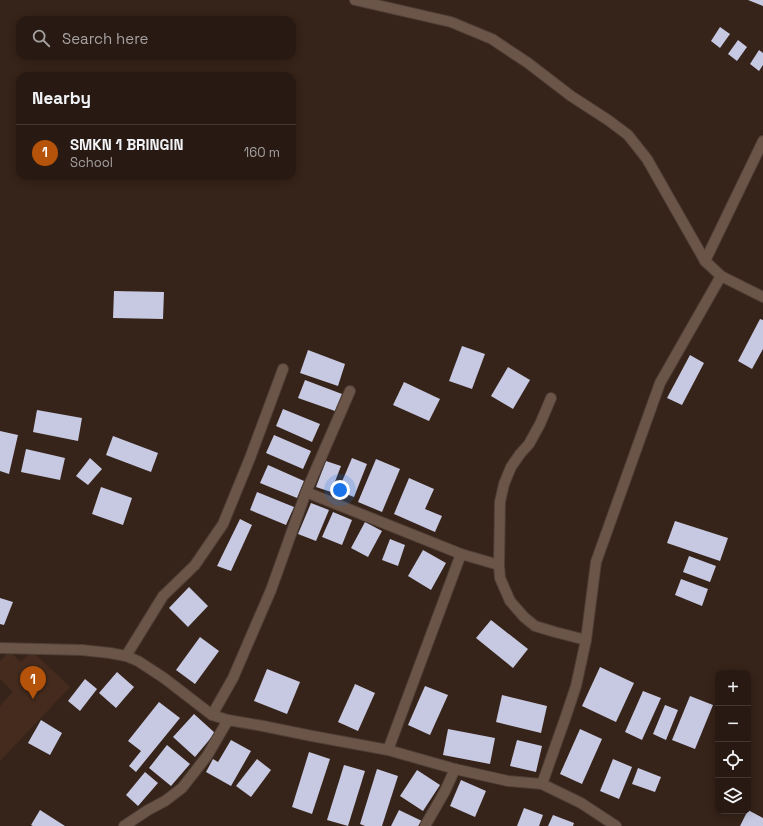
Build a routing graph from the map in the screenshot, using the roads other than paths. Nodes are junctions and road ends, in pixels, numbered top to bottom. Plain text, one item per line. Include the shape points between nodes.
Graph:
1 (355, 0) edge
2 (763, 141) edge
3 (705, 261) junction
4 (721, 276) junction
5 (763, 298) edge
6 (282, 368) dead end
7 (350, 391) dead end
8 (551, 398) dead end
9 (306, 492) junction
10 (461, 554) junction
11 (499, 565) junction
12 (586, 640) junction
13 (0, 648) edge
14 (126, 656) junction
15 (212, 715) junction
16 (228, 720) junction
17 (388, 750) junction
18 (455, 769) junction
19 (542, 784) junction
20 (124, 826) edge
21 (425, 826) edge
22 (616, 826) edge

1 - 3 street via 452,22 492,39 608,120 628,135 647,158
2 - 3 street
3 - 4 street
4 - 5 street
4 - 12 street via 660,383 596,562
6 - 14 street via 223,524 195,565 163,596
7 - 9 street
8 - 11 street via 540,424 529,444 511,467 504,484 500,502
9 - 10 street
9 - 15 street via 268,597 233,678
10 - 11 street
10 - 17 street
11 - 12 street via 500,578 510,601 534,626
12 - 19 street via 576,686
13 - 14 street via 82,650
14 - 15 street via 164,678
15 - 16 street
16 - 17 street
16 - 20 street via 207,756 182,788
17 - 18 street
18 - 19 street via 508,781
18 - 21 street
19 - 22 street via 581,803

